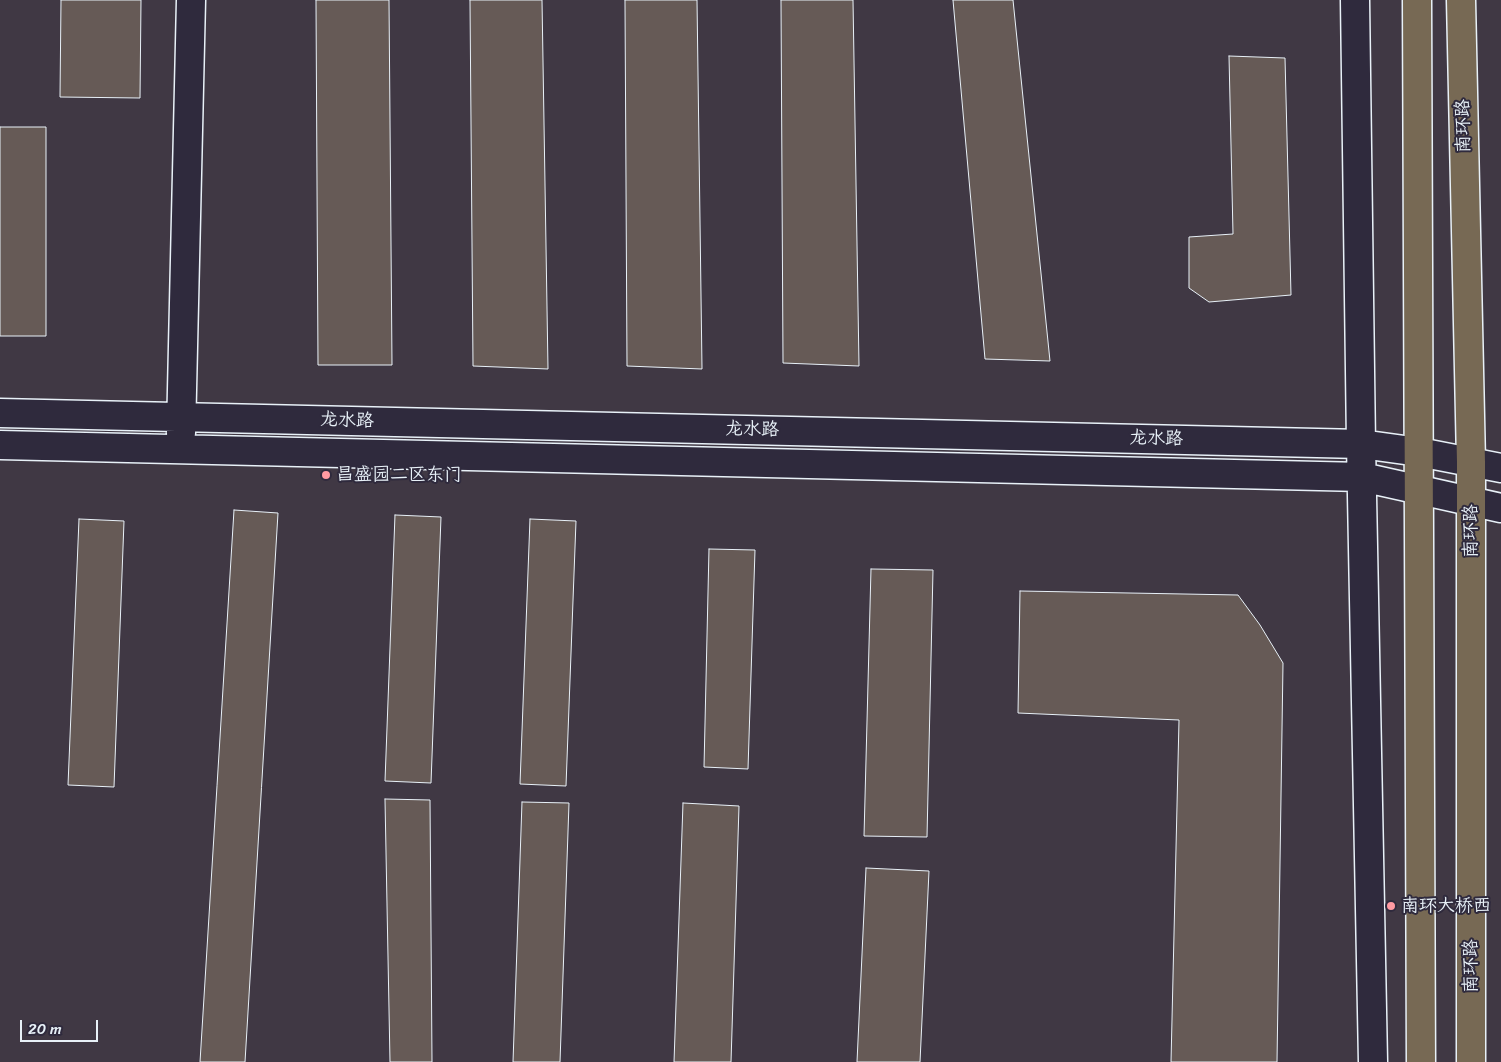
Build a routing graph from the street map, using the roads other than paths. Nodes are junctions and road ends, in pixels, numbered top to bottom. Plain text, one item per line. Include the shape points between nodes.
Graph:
1 (191, 0) edge
2 (1355, 0) edge
3 (1417, 0) edge
4 (1461, 0) edge
5 (0, 412) edge
6 (182, 416) junction
7 (1361, 444) junction
8 (0, 445) edge
9 (180, 448) junction
10 (1419, 452) junction
11 (1471, 462) junction
12 (1501, 468) edge
13 (1362, 477) junction
14 (1419, 490) junction
15 (1471, 501) junction
16 (1501, 508) edge
17 (1373, 1062) edge
18 (1421, 1062) edge
19 (1471, 1062) edge

1 - 6 street
2 - 7 street
3 - 10 main road
4 - 11 main road, 南环路
5 - 6 street, 龙水路
6 - 7 street, 龙水路
6 - 9 street
7 - 10 street, 龙水路
7 - 13 street
8 - 9 street, 龙水路
9 - 13 street, 龙水路
10 - 11 street, 龙水路
10 - 14 main road
11 - 12 street, 龙水路
11 - 15 main road, 南环路
13 - 14 street, 龙水路
13 - 17 street
14 - 15 street, 龙水路
14 - 18 main road
15 - 16 street, 龙水路
15 - 19 main road, 南环路

